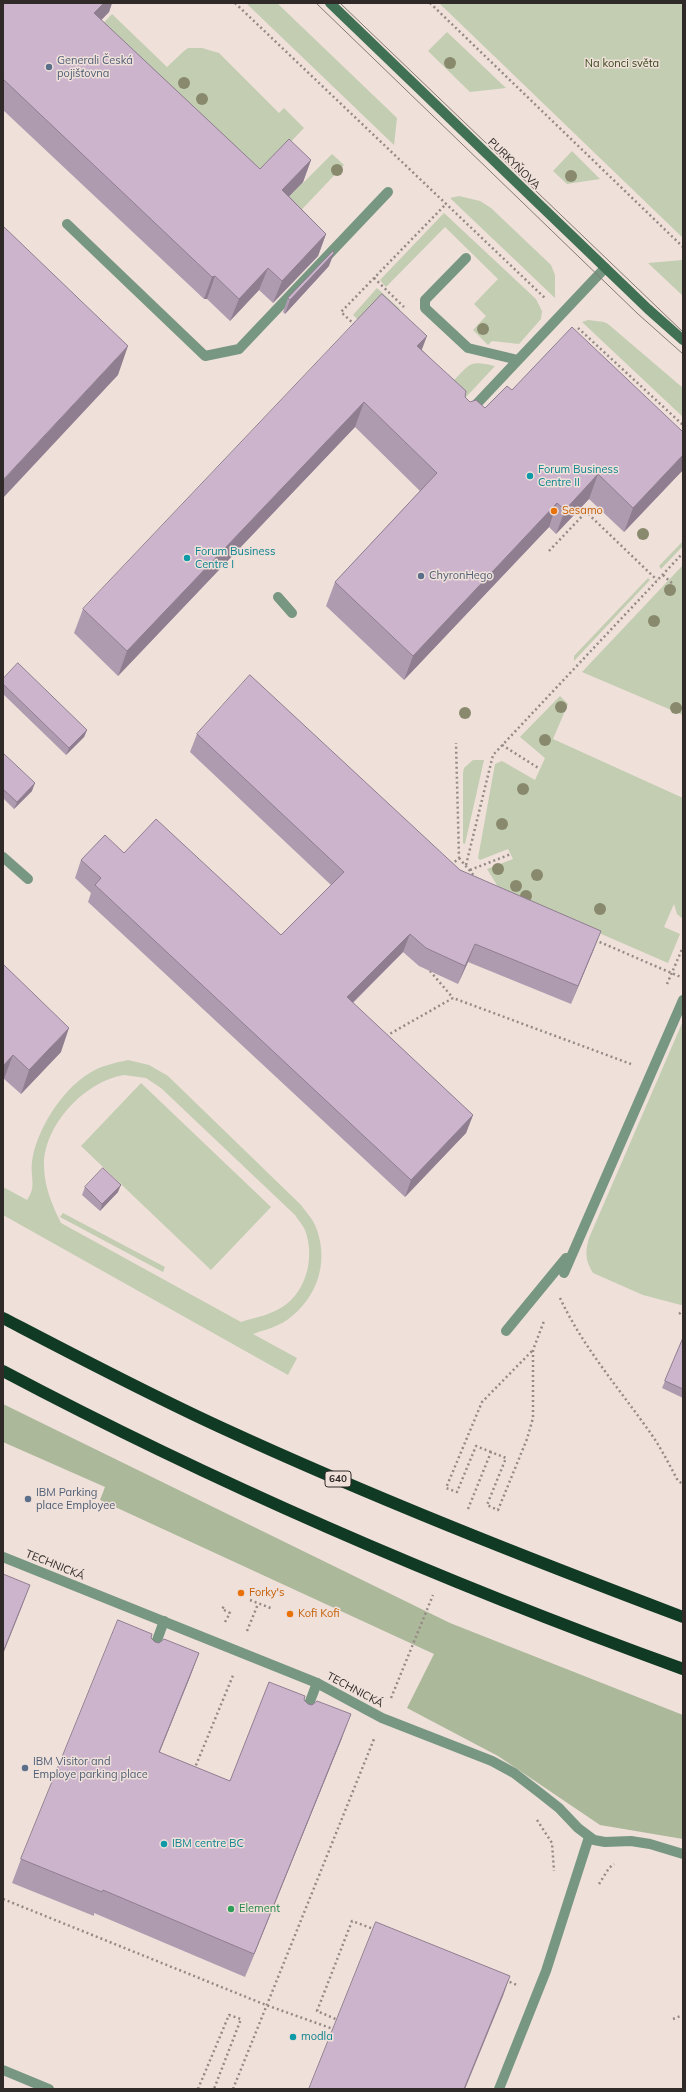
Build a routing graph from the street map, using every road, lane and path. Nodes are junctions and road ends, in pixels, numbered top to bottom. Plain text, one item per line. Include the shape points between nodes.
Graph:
1 (235, 3) edge
2 (330, 3) edge
3 (430, 3) edge
4 (388, 192) dead end
5 (446, 204) junction
6 (66, 224) dead end
7 (683, 247) edge
8 (466, 258) dead end
9 (604, 268) junction
10 (374, 278) junction
11 (552, 304) dead end
12 (425, 308) junction
13 (574, 324) dead end
14 (356, 326) edge
15 (683, 340) edge
16 (518, 360) junction
17 (463, 420) edge
18 (683, 425) edge
19 (581, 508) edge
20 (586, 512) junction
21 (549, 551) dead end
22 (683, 553) edge
23 (663, 575) junction
24 (657, 580) junction
25 (674, 585) dead end
26 (278, 597) dead end
27 (292, 613) dead end
28 (456, 743) dead end
29 (502, 745) junction
30 (540, 769) dead end
31 (511, 854) dead end
32 (3, 857) edge
33 (459, 858) junction
34 (466, 865) junction
35 (450, 867) edge
36 (470, 870) junction
37 (28, 879) dead end
38 (479, 881) edge
39 (594, 940) edge
40 (430, 971) dead end
41 (683, 978) edge
42 (453, 998) junction
43 (683, 1000) edge
44 (379, 1040) edge
45 (616, 1060) dead end
46 (574, 1249) junction
47 (564, 1273) dead end
48 (560, 1297) dead end
49 (683, 1311) edge
50 (679, 1314) dead end
51 (3, 1318) edge
52 (506, 1331) dead end
53 (3, 1372) edge
54 (491, 1452) junction
55 (487, 1464) dead end
56 (683, 1484) edge
57 (3, 1557) edge
58 (250, 1600) dead end
59 (258, 1604) junction
60 (273, 1609) dead end
61 (683, 1617) edge
62 (164, 1621) junction
63 (238, 1652) junction
64 (149, 1660) edge
65 (683, 1669) edge
66 (317, 1683) junction
67 (227, 1693) dead end
68 (302, 1722) edge
69 (376, 1733) dead end
70 (192, 1776) edge
71 (534, 1815) dead end
72 (589, 1837) junction
73 (683, 1854) edge
74 (615, 1863) dead end
75 (554, 1878) dead end
76 (596, 1888) dead end
77 (3, 1899) edge
78 (382, 1932) edge
79 (501, 1978) edge
80 (538, 1993) junction
81 (266, 2005) junction
82 (683, 2015) edge
83 (673, 2019) dead end
84 (3, 2070) edge
85 (49, 2089) edge
86 (198, 2089) edge
87 (214, 2089) edge
88 (233, 2089) edge
89 (500, 2089) edge

1 - 5 path
2 - 9 street, PURKYŇOVA
3 - 7 path
4 - 6 street via 239,349 205,356
5 - 10 path
5 - 11 path
8 - 12 street via 425,300
9 - 15 street, PURKYŇOVA
9 - 16 street
10 - 12 path via 402,307
10 - 14 path via 341,312
12 - 16 street via 468,348
13 - 18 path
16 - 17 street
19 - 20 path
20 - 21 path
20 - 24 path
22 - 23 path
23 - 24 path
23 - 25 path
24 - 29 path
26 - 27 street
28 - 33 path
29 - 30 path
29 - 34 path via 493,755
31 - 36 path
32 - 37 street
33 - 34 path
33 - 35 path
34 - 36 path
36 - 38 path
39 - 41 path
40 - 42 path
42 - 44 path
42 - 45 path
43 - 46 street
46 - 47 street
46 - 52 street
48 - 56 path via 572,1324 650,1432 678,1481
49 - 50 path
51 - 61 highway, 640 via 218,1426 322,1472 524,1557
53 - 65 highway via 264,1498 418,1565
54 - 54 path via 476,1446 457,1492 446,1488 482,1402 533,1350 533,1418 498,1510 487,1505 506,1458
54 - 55 path
57 - 62 street, TECHNICKÁ
58 - 59 path
59 - 60 path
59 - 63 path
62 - 63 street, TECHNICKÁ
62 - 64 street
63 - 66 street, TECHNICKÁ
66 - 68 street
66 - 72 street, TECHNICKÁ via 382,1718 492,1761 514,1773
67 - 70 path
69 - 81 path
71 - 75 path via 552,1843
72 - 73 street, TECHNICKÁ via 605,1842 631,1841 650,1844
72 - 80 street
74 - 76 path
77 - 81 path
78 - 81 path via 352,1921 317,2011 342,2021 338,2030
79 - 80 path
80 - 89 street
81 - 88 path
82 - 83 path
84 - 85 street
86 - 87 path via 229,2015 241,2019

